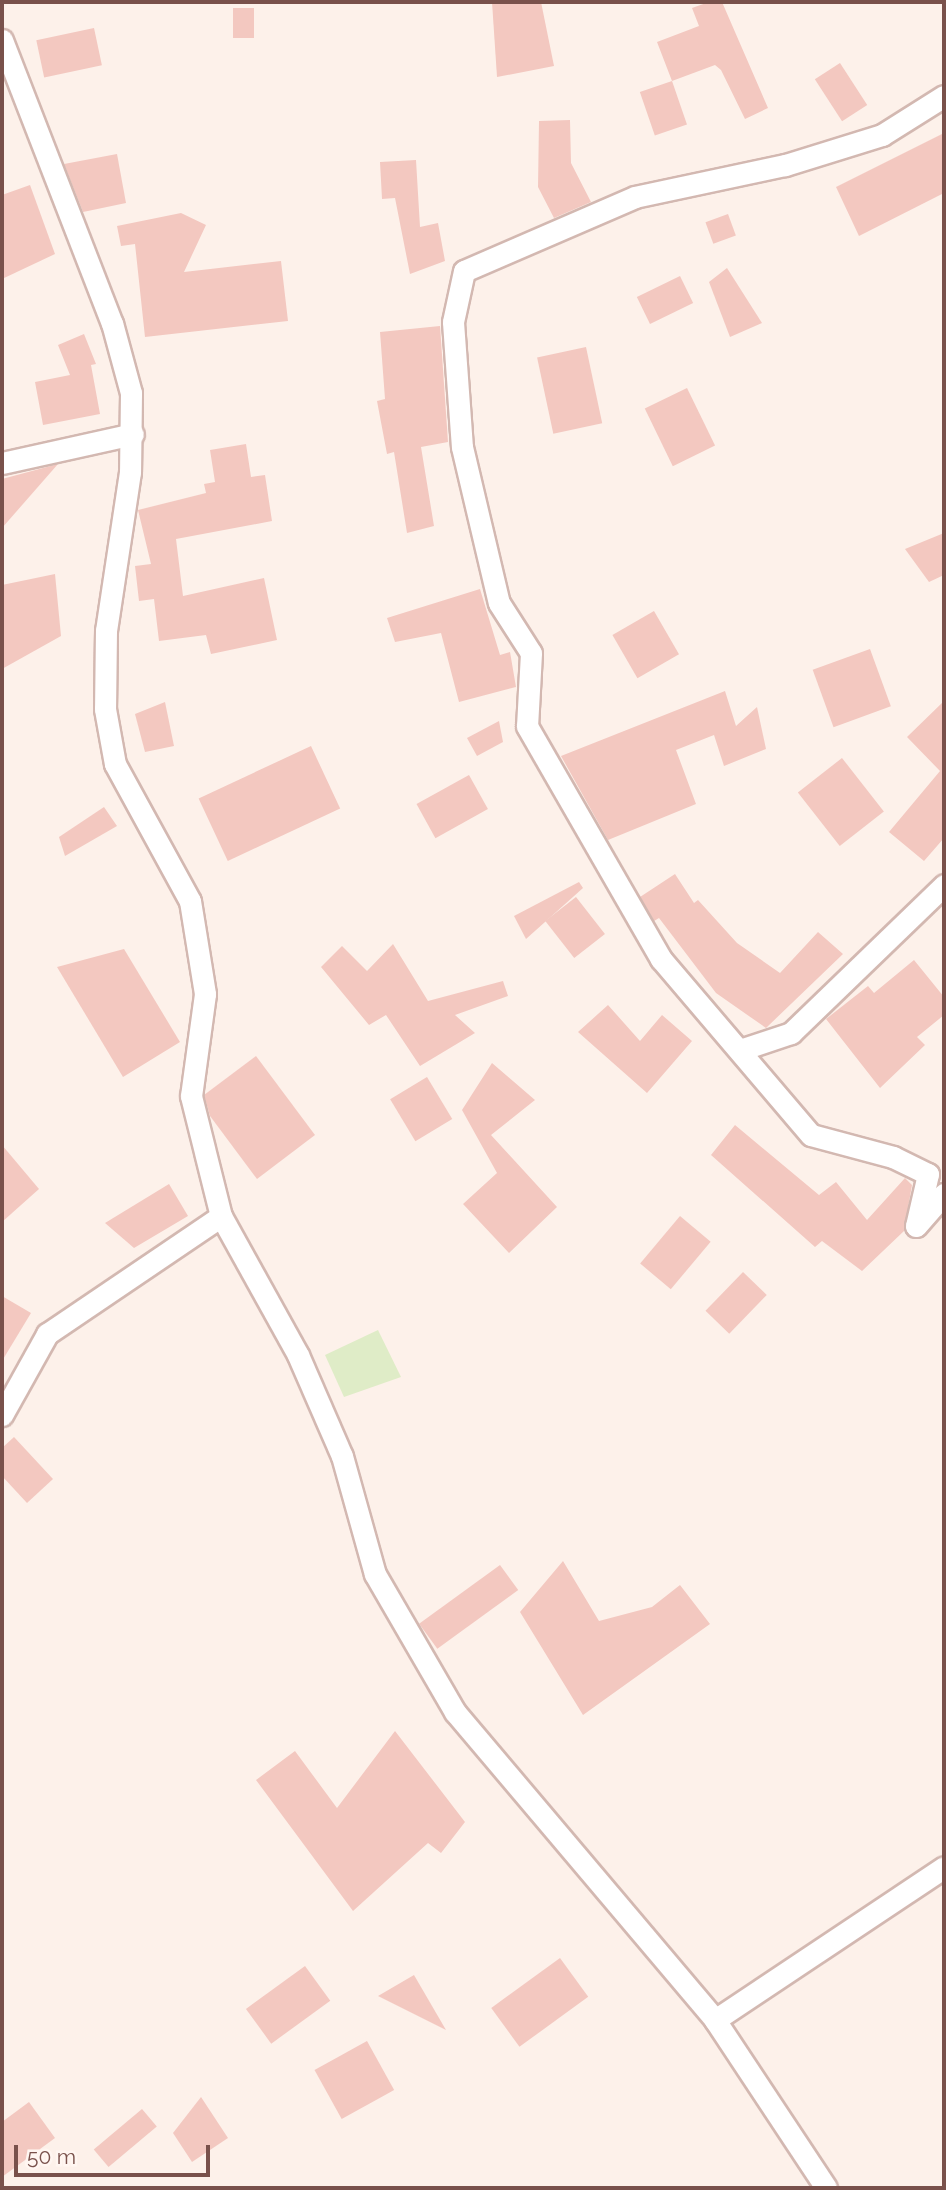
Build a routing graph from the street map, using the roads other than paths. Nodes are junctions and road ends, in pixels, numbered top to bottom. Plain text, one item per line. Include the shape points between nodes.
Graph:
1 (2, 40) edge
2 (944, 96) edge
3 (133, 434) junction
4 (2, 463) edge
5 (944, 885) edge
6 (743, 1049) junction
7 (944, 1194) edge
8 (221, 1216) junction
9 (2, 1415) edge
10 (944, 1867) edge
11 (715, 2020) junction
12 (826, 2188) edge

1 - 3 street via 112,323 131,393
2 - 6 street via 881,135 785,165 635,197 464,271 453,323 462,447 499,603 531,653 527,726 661,958
3 - 4 street
3 - 8 street via 106,630 105,709 115,764 190,901 205,994 191,1096
5 - 6 street via 791,1033
6 - 7 street via 811,1135 892,1157 928,1174 916,1226
8 - 9 street via 47,1334
8 - 11 street via 298,1355 342,1456 376,1574 455,1712
10 - 11 street
11 - 12 street

